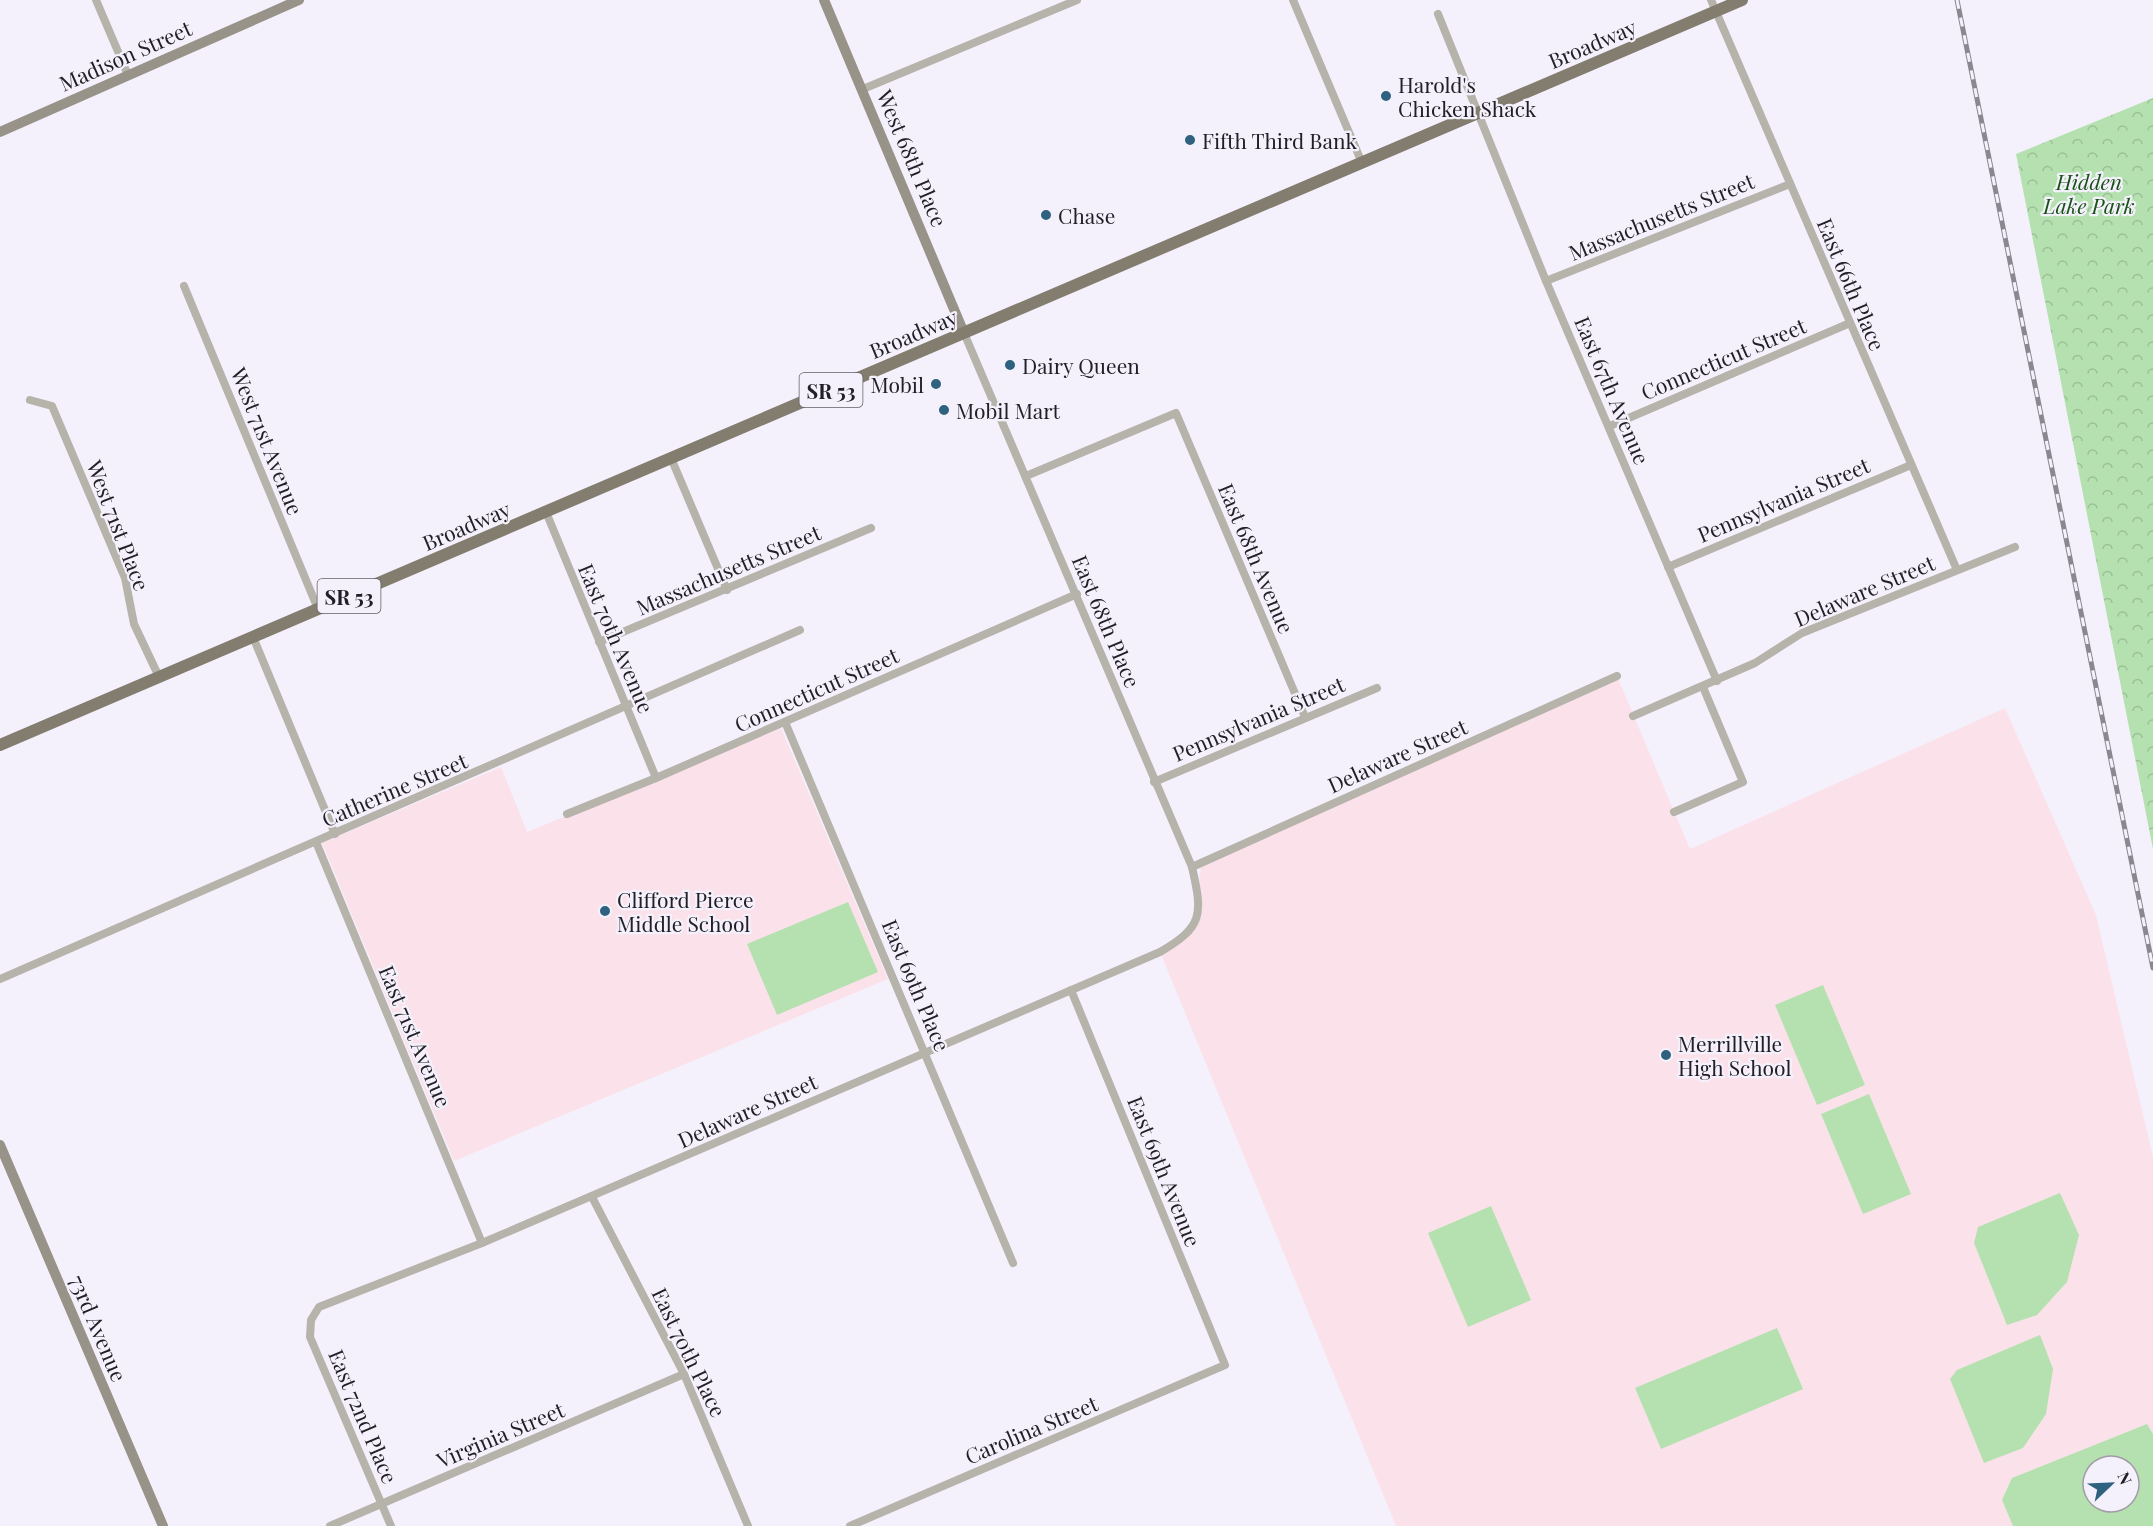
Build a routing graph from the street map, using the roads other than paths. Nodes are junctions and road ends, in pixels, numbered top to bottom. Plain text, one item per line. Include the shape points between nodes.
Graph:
1 (96, 0) edge
2 (299, 0) edge
3 (824, 0) edge
4 (1077, 0) edge
5 (1293, 0) edge
6 (1742, 0) edge
7 (1713, 6) edge
8 (1438, 14) dead end
9 (128, 75) junction
10 (863, 89) junction
11 (1476, 114) junction
12 (0, 132) edge
13 (1362, 163) junction
14 (1790, 184) junction
15 (1546, 282) junction
16 (184, 286) dead end
17 (1850, 323) junction
18 (964, 333) junction
19 (30, 400) dead end
20 (1610, 426) junction
21 (671, 458) junction
22 (1911, 465) junction
23 (1026, 476) junction
24 (546, 512) junction
25 (871, 528) dead end
26 (2015, 547) dead end
27 (1668, 567) junction
28 (1957, 570) junction
29 (727, 590) junction
30 (1077, 594) junction
31 (318, 609) junction
32 (801, 630) dead end
33 (253, 637) junction
34 (599, 642) junction
35 (1617, 676) dead end
36 (159, 677) junction
37 (1717, 681) junction
38 (1703, 687) junction
39 (1377, 688) dead end
40 (626, 707) junction
41 (1633, 716) dead end
42 (1305, 717) junction
43 (785, 722) junction
44 (0, 745) edge
45 (656, 778) junction
46 (1154, 782) junction
47 (1674, 812) dead end
48 (567, 814) dead end
49 (335, 834) junction
50 (316, 842) junction
51 (1192, 867) junction
52 (1195, 927) joint
53 (0, 979) edge
54 (1071, 990) junction
55 (926, 1051) junction
56 (0, 1145) edge
57 (592, 1197) junction
58 (482, 1243) junction
59 (1013, 1263) dead end
60 (311, 1320) joint
61 (1225, 1365) joint
62 (684, 1374) junction
63 (382, 1504) junction
64 (746, 1525) edge
65 (163, 1526) edge
66 (330, 1526) edge
67 (391, 1526) edge
68 (850, 1526) edge

1 - 9 street
2 - 9 street, Madison Street
3 - 10 street, West 68th Place
4 - 10 street
5 - 13 street
6 - 7 main road, Broadway / SR 53
7 - 11 main road, Broadway / SR 53
7 - 14 street, East 66th Place
8 - 11 street, East 67th Avenue
9 - 12 street, Madison Street
10 - 18 street, West 68th Place
11 - 13 main road, Broadway / SR 53
11 - 15 street, East 67th Avenue
13 - 18 main road, Broadway / SR 53
14 - 15 street, Massachusetts Street
14 - 17 street, East 66th Place
15 - 20 street, East 67th Avenue
16 - 31 street, West 71st Avenue
17 - 20 street, Connecticut Street
17 - 22 street, East 66th Place
18 - 21 main road, Broadway / SR 53
18 - 23 street, East 68th Place
19 - 36 street, West 71st Place via 52,406 125,578 134,624
20 - 27 street, East 67th Avenue
21 - 24 main road, Broadway / SR 53
21 - 29 street
22 - 27 street, Pennsylvania Street
22 - 28 street, East 66th Place
23 - 30 street, East 68th Place
23 - 42 street, East 68th Avenue via 1176,413
24 - 31 main road, Broadway / SR 53
24 - 34 street, East 70th Avenue
25 - 29 street, Massachusetts Street
26 - 28 street, Delaware Street
27 - 37 street, East 67th Avenue
28 - 37 street, Delaware Street via 1802,633 1755,663
29 - 34 street, Massachusetts Street
30 - 43 street, Connecticut Street
30 - 46 street, East 68th Place
31 - 33 main road, Broadway / SR 53
32 - 40 street, Catherine Street
33 - 36 main road, Broadway / SR 53
33 - 49 street
34 - 40 street, East 70th Avenue
35 - 51 street, Delaware Street
36 - 44 main road, Broadway / SR 53
37 - 38 street, Delaware Street
38 - 41 street, Delaware Street
38 - 47 street via 1743,782
39 - 42 street, Pennsylvania Street
40 - 45 street, East 70th Avenue
40 - 49 street, Catherine Street
42 - 46 street, Pennsylvania Street
43 - 45 street, Connecticut Street
43 - 55 street, East 69th Place
45 - 48 street, Connecticut Street
46 - 51 street, East 68th Place
49 - 50 street, Catherine Street
50 - 53 street, Catherine Street
50 - 58 street, East 71st Avenue
51 - 52 street, East 68th Place via 1199,896
52 - 54 street, Delaware Street via 1160,952
54 - 55 street, Delaware Street
54 - 61 street, East 69th Avenue
55 - 57 street, Delaware Street
55 - 59 street, East 69th Place
56 - 65 street, 73rd Avenue
57 - 58 street, Delaware Street
57 - 62 street, East 70th Place
58 - 60 street, Delaware Street via 319,1308
60 - 63 street, East 72nd Place via 310,1337
61 - 68 street, Carolina Street
62 - 63 street, Virginia Street
62 - 64 street, East 70th Place
63 - 66 street, Virginia Street
63 - 67 street, East 72nd Place

